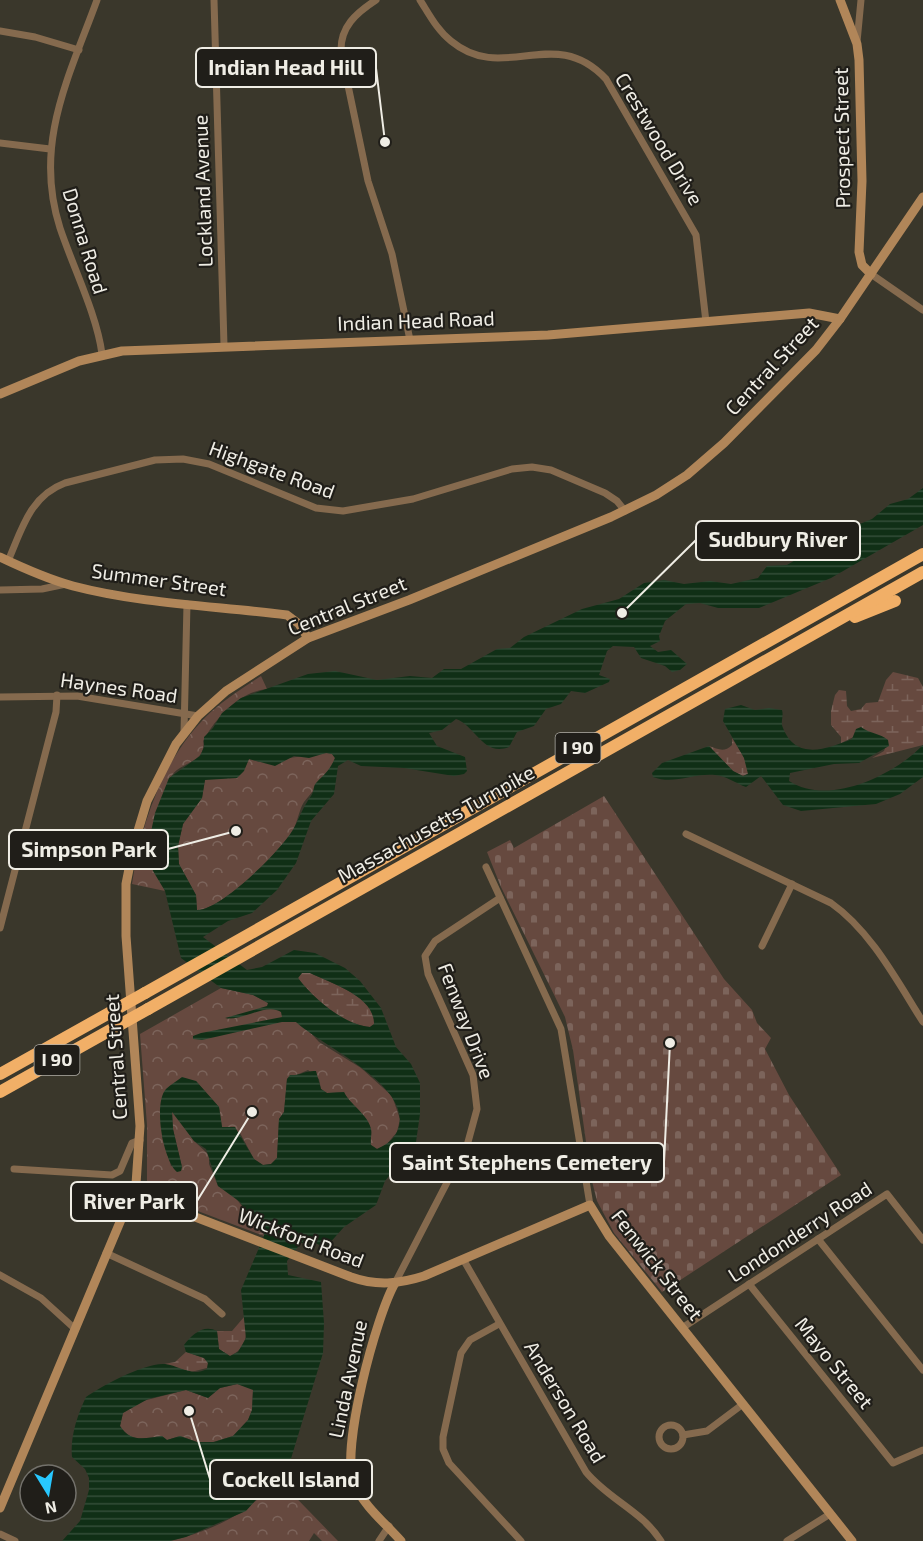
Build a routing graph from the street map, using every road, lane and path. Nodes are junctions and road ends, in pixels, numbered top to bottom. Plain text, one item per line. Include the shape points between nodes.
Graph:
1 (97, 0) edge
2 (214, 0) edge
3 (376, 0) edge
4 (420, 0) edge
5 (840, 0) edge
6 (861, 0) edge
7 (0, 31) edge
8 (857, 44) junction
9 (79, 50) junction
10 (0, 142) edge
11 (50, 149) junction
12 (923, 197) edge
13 (871, 274) junction
14 (923, 310) edge
15 (840, 319) junction
16 (706, 322) junction
17 (410, 340) junction
18 (224, 345) junction
19 (102, 354) junction
20 (0, 394) edge
21 (625, 511) junction
22 (923, 554) edge
23 (4, 559) edge
24 (923, 572) edge
25 (66, 584) junction
26 (0, 590) edge
27 (895, 601) dead end
28 (187, 604) junction
29 (812, 634) junction
30 (308, 638) junction
31 (57, 695) junction
32 (0, 697) edge
33 (185, 714) junction
34 (198, 716) junction
35 (184, 732) junction
36 (687, 834) dead end
37 (486, 867) dead end
38 (792, 884) junction
39 (500, 898) junction
40 (0, 928) edge
41 (762, 946) dead end
42 (923, 1022) edge
43 (0, 1074) edge
44 (0, 1092) edge
45 (140, 1140) junction
46 (14, 1169) dead end
47 (133, 1193) junction
48 (590, 1205) junction
49 (818, 1239) junction
50 (923, 1240) edge
51 (106, 1253) junction
52 (463, 1259) junction
53 (0, 1275) edge
54 (395, 1283) junction
55 (749, 1284) junction
56 (222, 1314) dead end
57 (500, 1324) junction
58 (74, 1328) junction
59 (682, 1328) junction
60 (923, 1370) edge
61 (743, 1404) junction
62 (683, 1435) dead end
63 (923, 1450) edge
64 (0, 1508) edge
65 (830, 1514) junction
66 (389, 1526) junction
67 (0, 1534) edge
68 (15, 1541) edge
69 (379, 1541) edge
70 (401, 1541) edge
71 (521, 1541) edge
72 (661, 1541) edge
73 (787, 1541) edge
74 (852, 1541) edge

1 - 9 street, Donna Road
2 - 18 street, Lockland Avenue
3 - 17 street via 348,23 342,37 342,52 368,181 392,254
4 - 16 street, Crestwood Drive via 440,31 466,51 507,59 569,54 584,60 606,79 696,235
5 - 8 street, Prospect Street
6 - 8 street
7 - 9 street
8 - 13 street, Prospect Street via 862,149 859,252 862,265
9 - 11 street, Donna Road via 56,115
10 - 11 street
11 - 19 street, Donna Road via 54,207
12 - 13 street, Central Street
13 - 14 street
13 - 15 street, Central Street
15 - 16 street, Indian Head Road via 809,313
15 - 21 street, Central Street via 801,366 711,455 677,482
16 - 17 street, Indian Head Road via 579,333
17 - 18 street, Indian Head Road
18 - 19 street, Indian Head Road
19 - 20 street, Indian Head Road
21 - 23 street, Highgate Road via 605,493 551,470 532,467 512,469 412,499 343,511 316,508 201,462 165,459 50,490 33,506
21 - 30 street, Central Street
22 - 43 highway, Massachusetts Turnpike / I 90, bridge
23 - 25 street, Summer Street
24 - 29 highway, Massachusetts Turnpike / I 90
25 - 26 street
25 - 28 street, Summer Street
27 - 29 highway
28 - 30 street, Summer Street via 287,615
28 - 33 street
29 - 44 highway, Massachusetts Turnpike / I 90, bridge
30 - 34 street, Central Street via 236,684
31 - 32 street, Haynes Road
31 - 33 street, Haynes Road
31 - 40 street via 57,712
33 - 34 street, Haynes Road
33 - 35 street
34 - 35 street, Central Street
35 - 45 street, Central Street via 150,795 126,884
36 - 38 street
37 - 39 street, Fenwick Street
38 - 41 street
38 - 42 street via 831,903 853,921
39 - 48 street, Fenwick Street via 565,1041
39 - 54 street, Fenway Drive via 435,941 425,956 428,974 473,1075 477,1109 468,1142
45 - 46 street via 132,1143 122,1167 112,1175
45 - 47 street, Central Street
47 - 51 street, Central Street
47 - 54 street, Wickford Road via 362,1281
48 - 52 street, Wickford Road
48 - 59 street, Fenwick Street via 609,1236
49 - 50 street, Londonderry Road via 887,1194
49 - 55 street, Londonderry Road
49 - 60 street
51 - 56 street via 205,1299
51 - 58 street, Central Street
52 - 54 street, Wickford Road via 424,1276
52 - 57 street, Anderson Road
53 - 58 street via 42,1298
54 - 66 street, Linda Avenue via 374,1333 350,1461 360,1494
55 - 59 street, Londonderry Road
55 - 63 street, Mayo Street via 892,1463
57 - 71 street via 470,1340 461,1353 443,1449 449,1463
57 - 72 street, Anderson Road via 586,1472 602,1490 646,1521
58 - 64 street, Central Street
59 - 61 street, Fenwick Street
61 - 62 street via 707,1431
61 - 65 street, Fenwick Street
65 - 73 street
65 - 74 street, Fenwick Street
66 - 69 street
66 - 70 street, Linda Avenue
67 - 68 street

